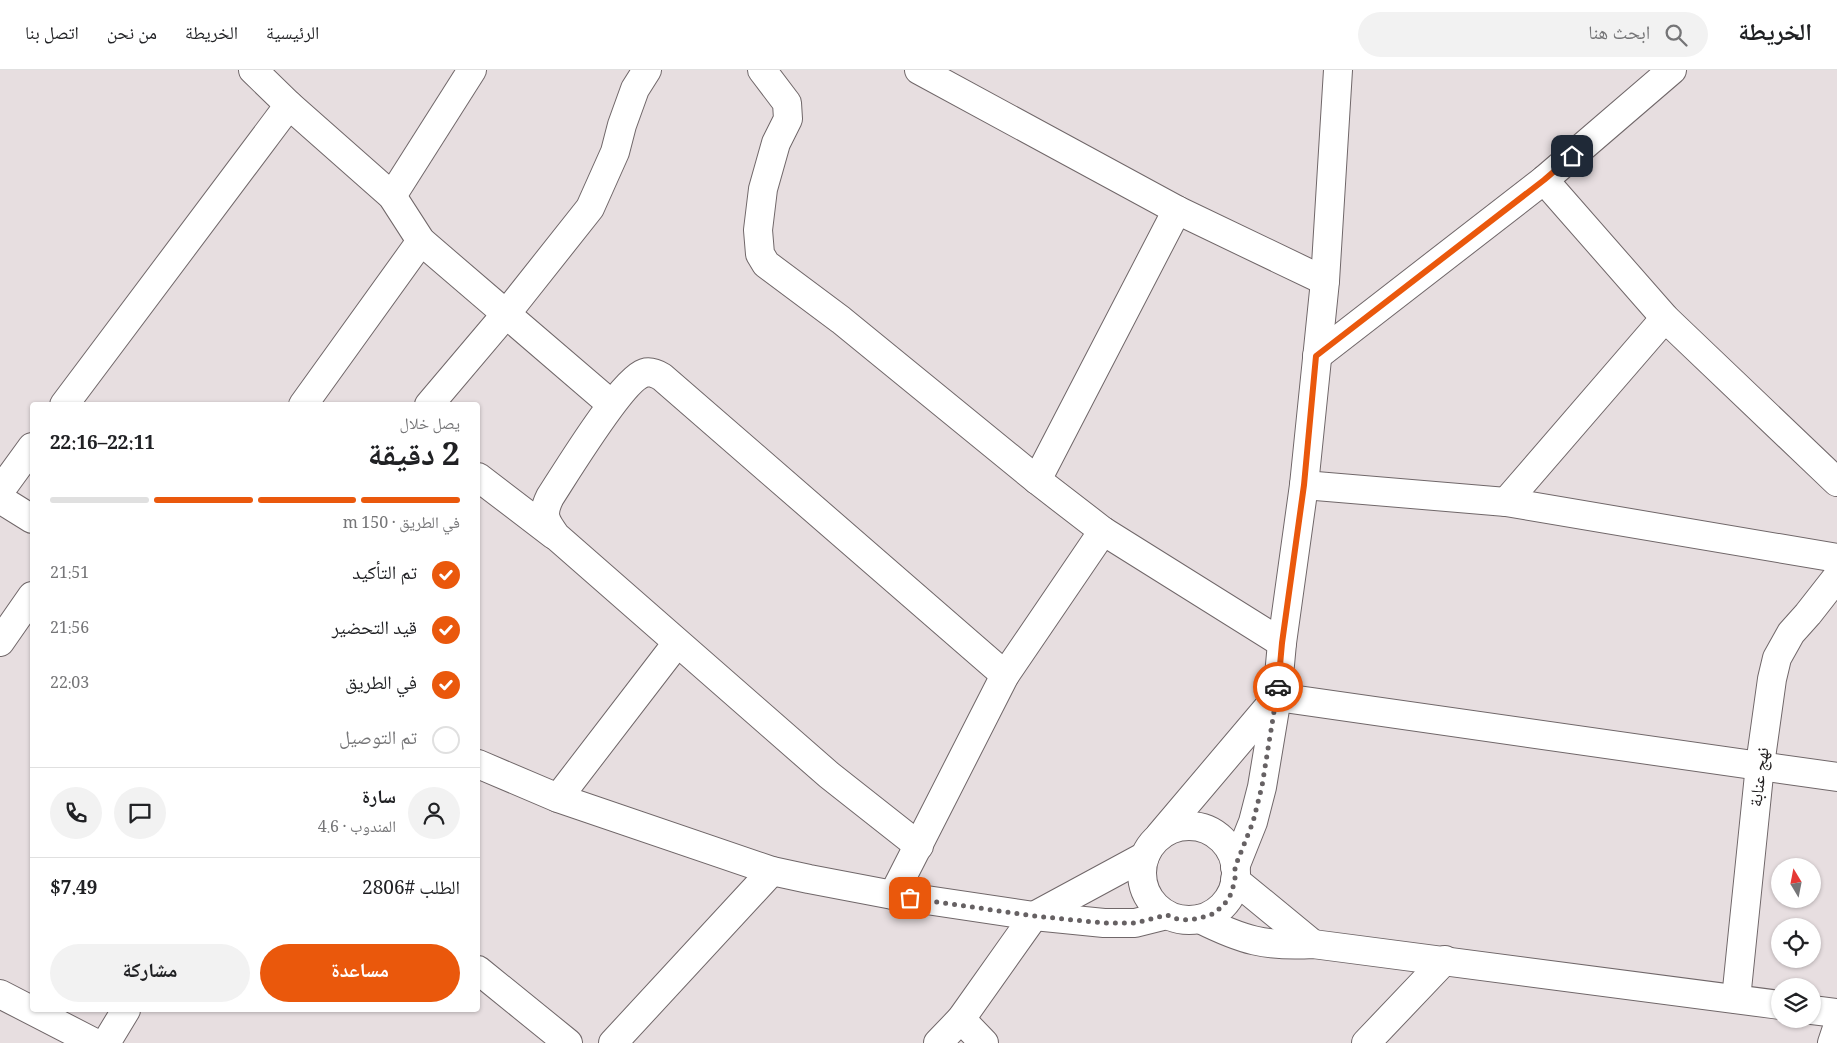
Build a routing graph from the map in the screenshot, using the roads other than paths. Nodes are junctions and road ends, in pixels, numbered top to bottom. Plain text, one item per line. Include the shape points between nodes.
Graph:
1 (253, 70) edge
2 (472, 70) edge
3 (648, 70) edge
4 (762, 70) edge
5 (919, 70) edge
6 (1338, 70) edge
7 (1672, 70) edge
8 (289, 105) junction
9 (1544, 180) junction
10 (392, 196) junction
11 (1177, 210) junction
12 (421, 242) junction
13 (1324, 281) junction
14 (506, 314) junction
15 (1665, 318) junction
16 (1316, 356) junction
17 (66, 402) edge
18 (305, 402) edge
19 (431, 402) edge
20 (611, 404) junction
21 (30, 450) edge
22 (480, 479) edge
23 (1037, 480) junction
24 (1837, 482) edge
25 (1304, 485) junction
26 (0, 491) edge
27 (0, 498) edge
28 (1506, 502) junction
29 (30, 518) edge
30 (1103, 530) junction
31 (556, 536) junction
32 (1837, 558) edge
33 (1837, 577) edge
34 (30, 599) edge
35 (0, 642) edge
36 (676, 643) junction
37 (1282, 643) junction
38 (1005, 675) junction
39 (1278, 697) junction
40 (480, 765) edge
41 (1760, 765) junction
42 (1837, 777) edge
43 (558, 798) junction
44 (919, 846) junction
45 (1152, 846) junction
46 (772, 870) junction
47 (1235, 873) junction
48 (893, 895) junction
49 (1167, 915) junction
50 (1034, 916) junction
51 (1200, 918) junction
52 (1313, 944) junction
53 (1446, 960) junction
54 (480, 972) edge
55 (0, 994) edge
56 (1736, 999) junction
57 (1771, 1004) edge
58 (30, 1009) edge
59 (1821, 1011) edge
60 (35, 1012) edge
61 (125, 1012) edge
62 (1837, 1013) edge
63 (961, 1019) junction
64 (1837, 1028) edge
65 (95, 1043) edge
66 (106, 1043) edge
67 (568, 1043) edge
68 (613, 1043) edge
69 (938, 1043) edge
70 (984, 1043) edge
71 (1366, 1043) edge
72 (1832, 1043) edge

1 - 8 street
2 - 10 street
3 - 14 street via 635,90 615,152 590,208
4 - 23 street via 788,103 788,119 776,143 763,188 758,230 760,254 766,264 841,320
5 - 11 street
6 - 13 street
7 - 9 street
8 - 10 street
8 - 17 street
9 - 15 street
9 - 16 street
10 - 12 street
11 - 13 street
11 - 23 street
12 - 14 street
12 - 18 street
13 - 16 street
14 - 19 street
14 - 20 street
15 - 24 street
15 - 28 street
16 - 25 street
20 - 31 street via 544,508 546,522
20 - 38 street via 635,378 644,373 662,376
21 - 26 street
22 - 31 street
23 - 30 street
25 - 28 street
25 - 37 street
27 - 29 street
28 - 32 street
30 - 37 street
30 - 38 street
31 - 36 street
33 - 41 street, نهج عنابة via 1776,658
34 - 35 street
36 - 43 street
36 - 44 street via 829,775
37 - 39 street
38 - 44 street
39 - 41 street
39 - 45 street
39 - 47 street via 1262,786
40 - 43 street
41 - 42 street
41 - 56 street, نهج عنابة
43 - 46 street
44 - 48 street
45 - 47 street via 1173,829 1189,826 1204,829 1219,836 1226,845 1233,856
45 - 49 street via 1142,867 1144,890
45 - 50 street
46 - 48 street
46 - 68 street
47 - 51 street via 1231,894 1224,905 1213,914
47 - 52 street
48 - 50 street
49 - 50 street via 1135,923
49 - 51 street via 1177,919
50 - 63 street
51 - 52 street via 1229,934 1255,942 1287,946
52 - 53 street
53 - 56 street
53 - 71 street
54 - 67 street
55 - 58 street
56 - 57 street
59 - 62 street
60 - 65 street
61 - 66 street
63 - 69 street
63 - 70 street
64 - 72 street

